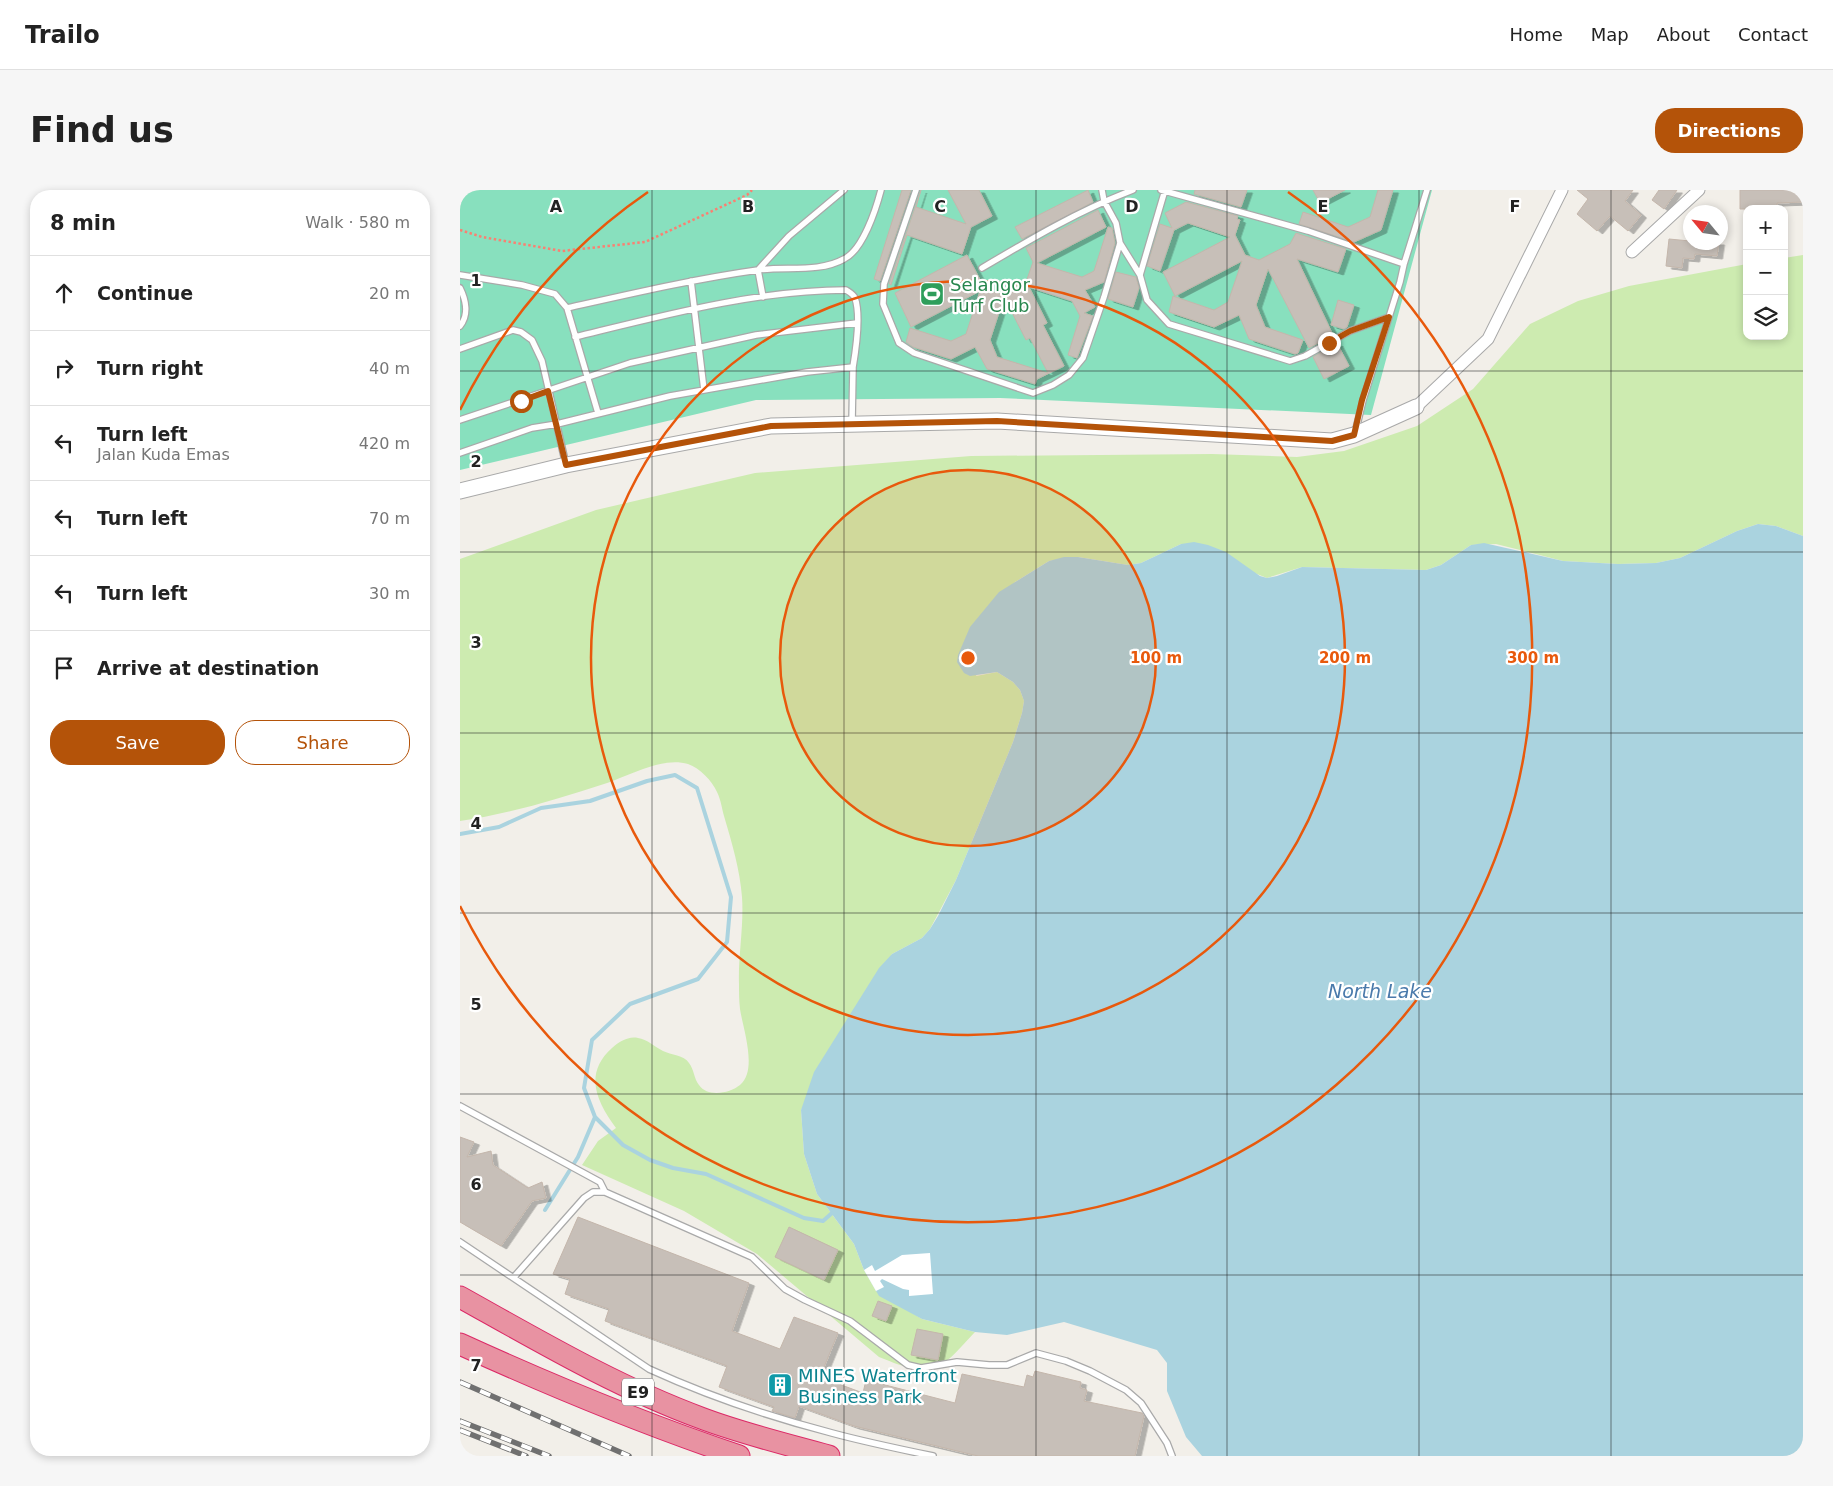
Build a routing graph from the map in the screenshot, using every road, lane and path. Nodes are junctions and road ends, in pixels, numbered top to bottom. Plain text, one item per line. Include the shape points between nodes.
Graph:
1 (752, 190) edge
2 (844, 190) edge
3 (881, 190) edge
4 (916, 190) edge
5 (1102, 190) edge
6 (1133, 190) edge
7 (1164, 190) edge
8 (1427, 190) edge
9 (1562, 190) edge
10 (1699, 190) edge
11 (1104, 201) junction
12 (460, 230) edge
13 (1120, 243) junction
14 (1632, 252) dead end
15 (1404, 264) junction
16 (982, 268) dead end
17 (758, 270) junction
18 (460, 275) edge
19 (1140, 275) junction
20 (691, 282) junction
21 (460, 288) edge
22 (763, 297) junction
23 (567, 308) junction
24 (695, 310) junction
25 (1389, 317) junction
26 (857, 323) junction
27 (460, 326) edge
28 (575, 336) junction
29 (699, 348) junction
30 (460, 349) edge
31 (853, 367) junction
32 (587, 377) junction
33 (704, 390) junction
34 (548, 391) junction
35 (1416, 407) joint
36 (598, 413) junction
37 (460, 420) edge
38 (557, 424) junction
39 (852, 424) junction
40 (1354, 435) junction
41 (460, 453) edge
42 (566, 465) junction
43 (460, 491) edge
44 (460, 1106) edge
45 (605, 1192) junction
46 (460, 1242) edge
47 (514, 1277) junction
48 (460, 1297) edge
49 (460, 1344) edge
50 (739, 1456) edge
51 (829, 1456) edge
52 (933, 1456) edge
53 (1172, 1456) edge

1 - 12 path via 645,242 562,251
2 - 17 lane via 789,236
3 - 17 lane via 860,244 846,259 828,265
4 - 13 lane via 884,284 883,304 899,342 914,353 1033,393 1069,375 1083,358
5 - 11 lane
6 - 11 lane
7 - 15 lane via 1308,231
7 - 19 lane
8 - 15 lane
9 - 35 street via 1488,339
10 - 14 street
11 - 13 lane via 1116,222
11 - 16 lane
13 - 19 lane
15 - 25 lane
17 - 20 lane
17 - 22 lane
18 - 23 lane via 555,294
19 - 25 lane via 1148,300 1169,324 1290,361 1350,331
20 - 23 lane
20 - 24 lane
21 - 27 lane via 466,309
22 - 24 lane
22 - 26 lane via 816,290 846,290 855,297
23 - 28 lane
24 - 28 lane
24 - 29 lane
25 - 40 lane
26 - 29 lane via 756,335
26 - 31 lane
28 - 32 lane
29 - 32 lane via 630,363
29 - 33 lane
30 - 34 lane via 513,330 521,332 532,340
31 - 33 lane
31 - 39 lane
32 - 34 lane
32 - 36 lane
33 - 36 lane
34 - 37 lane
34 - 38 lane
35 - 40 street
36 - 38 lane
38 - 41 lane via 532,428
38 - 42 lane
39 - 40 street via 997,421 1332,441
39 - 42 street via 771,426
42 - 43 street
44 - 45 lane via 600,1182
45 - 47 lane via 593,1192 584,1198
45 - 53 lane via 752,1257 785,1289 850,1321 908,1365 921,1368 958,1362 1007,1364 1036,1353 1090,1371 1126,1390 1141,1403
46 - 47 lane
47 - 52 lane via 649,1369 680,1383 824,1431
48 - 51 highway, E9 via 563,1355 662,1402 752,1435
49 - 50 highway, E9 via 626,1416

